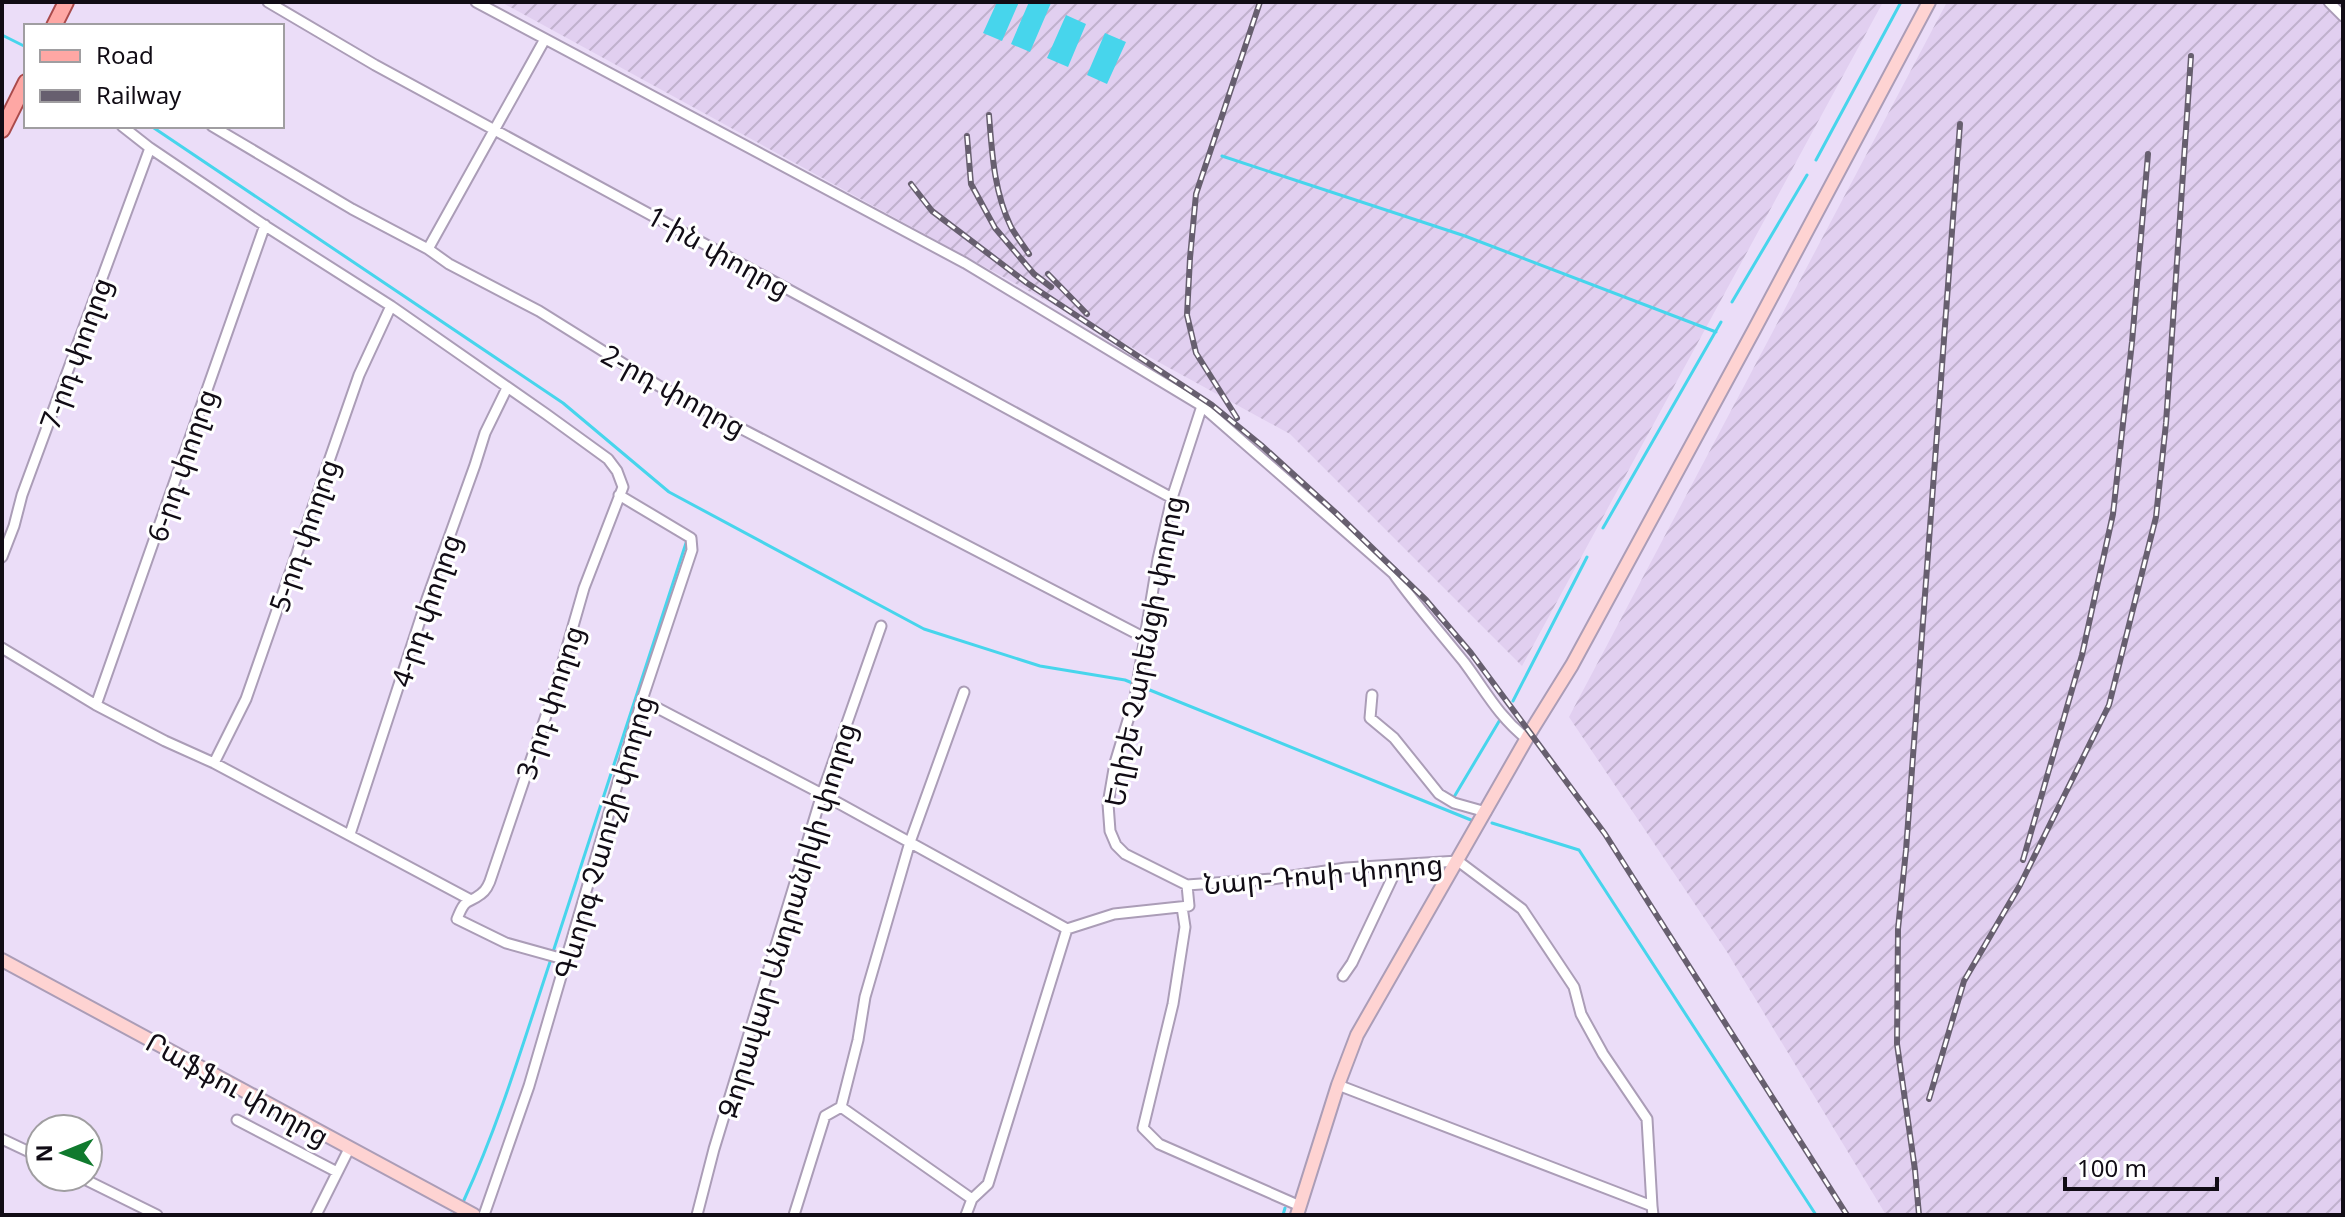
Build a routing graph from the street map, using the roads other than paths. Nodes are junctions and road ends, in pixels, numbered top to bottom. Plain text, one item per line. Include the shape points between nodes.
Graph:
1 (66, 2) edge
2 (268, 2) edge
3 (476, 2) edge
4 (1929, 2) edge
5 (2329, 2) edge
6 (2343, 16) edge
7 (55, 24) edge
8 (545, 39) junction
9 (24, 86) edge
10 (125, 128) edge
11 (215, 128) edge
12 (494, 128) junction
13 (2, 130) edge
14 (150, 148) junction
15 (265, 225) junction
16 (428, 249) junction
17 (391, 306) junction
18 (507, 388) junction
19 (1202, 406) junction
20 (619, 495) junction
21 (1172, 498) junction
22 (2, 557) edge
23 (881, 626) dead end
24 (1145, 638) junction
25 (2, 648) edge
26 (964, 692) dead end
27 (1372, 695) dead end
28 (642, 700) junction
29 (96, 705) junction
30 (1527, 739) junction
31 (214, 763) junction
32 (822, 794) junction
33 (1486, 812) junction
34 (350, 834) junction
35 (910, 842) junction
36 (1458, 861) junction
37 (1398, 866) junction
38 (1187, 885) junction
39 (469, 899) junction
40 (1182, 907) junction
41 (1067, 929) junction
42 (2, 960) edge
43 (567, 960) junction
44 (1343, 976) dead end
45 (1338, 1085) junction
46 (841, 1107) junction
47 (237, 1120) dead end
48 (2, 1139) edge
49 (24, 1149) edge
50 (349, 1149) junction
51 (337, 1172) junction
52 (104, 1189) edge
53 (972, 1199) junction
54 (1299, 1210) edge
55 (1652, 1210) edge
56 (469, 1214) edge
57 (157, 1215) edge
58 (316, 1215) edge
59 (484, 1215) edge
60 (697, 1215) edge
61 (794, 1215) edge
62 (966, 1215) edge

1 - 7 main road
2 - 12 street, 1-ին փողոց
3 - 8 street
4 - 30 main road via 1655,513
5 - 6 street
8 - 12 street
8 - 19 street via 965,263
9 - 13 main road
10 - 14 street
11 - 16 street, 2-րդ փողոց
12 - 16 street
12 - 21 street, 1-ին փողոց
14 - 15 street
14 - 22 street, 7-րդ փողոց
15 - 17 street
15 - 29 street, 6-րդ փողոց
16 - 24 street, 2-րդ փողոց via 659,386
17 - 18 street
17 - 31 street, 5-րդ փողոց via 359,375 246,699
18 - 20 street via 608,459 623,487
18 - 34 street, 4-րդ փողոց via 485,433
19 - 21 street, Եղիշե Չարենցի փողոց
19 - 30 street via 1393,573 1511,726
20 - 28 street, Գևորգ Չաուշի փողոց via 691,538 692,550
20 - 39 street, 3-րդ փողոց via 492,875 481,895
21 - 24 street, Եղիշե Չարենցի փողոց
23 - 32 street, Զորավար Անդրանիկի փողոց
24 - 38 street, Եղիշե Չարենցի փողոց via 1135,697 1115,763 1110,831 1125,854
25 - 29 street
26 - 35 street
27 - 33 street via 1370,718 1394,738 1439,794
28 - 32 street
28 - 43 street, Գևորգ Չաուշի փողոց
29 - 31 street
30 - 33 main road
31 - 34 street
32 - 35 street
32 - 60 street, Զորավար Անդրանիկի փողոց
33 - 36 main road
34 - 39 street
35 - 41 street
35 - 46 street via 865,997
36 - 37 street, Նար-Դոսի փողոց
36 - 45 main road via 1357,1035
36 - 55 street via 1522,909 1574,987 1588,1027 1647,1119
37 - 38 street, Նար-Դոսի փողոց
37 - 44 street
38 - 40 street via 1189,906
39 - 43 street via 457,919 506,943
40 - 41 street via 1114,914
40 - 54 street via 1185,927 1173,1004 1143,1128 1159,1144
41 - 53 street via 988,1184
42 - 50 main road, Րաֆֆու փողոց
43 - 59 street, Գևորգ Չաուշի փողոց
45 - 54 main road
45 - 55 street
46 - 53 street
46 - 61 street via 825,1116
47 - 51 street
48 - 49 street
50 - 51 street
50 - 56 main road, Րաֆֆու փողոց
51 - 58 street
52 - 57 street
53 - 62 street

